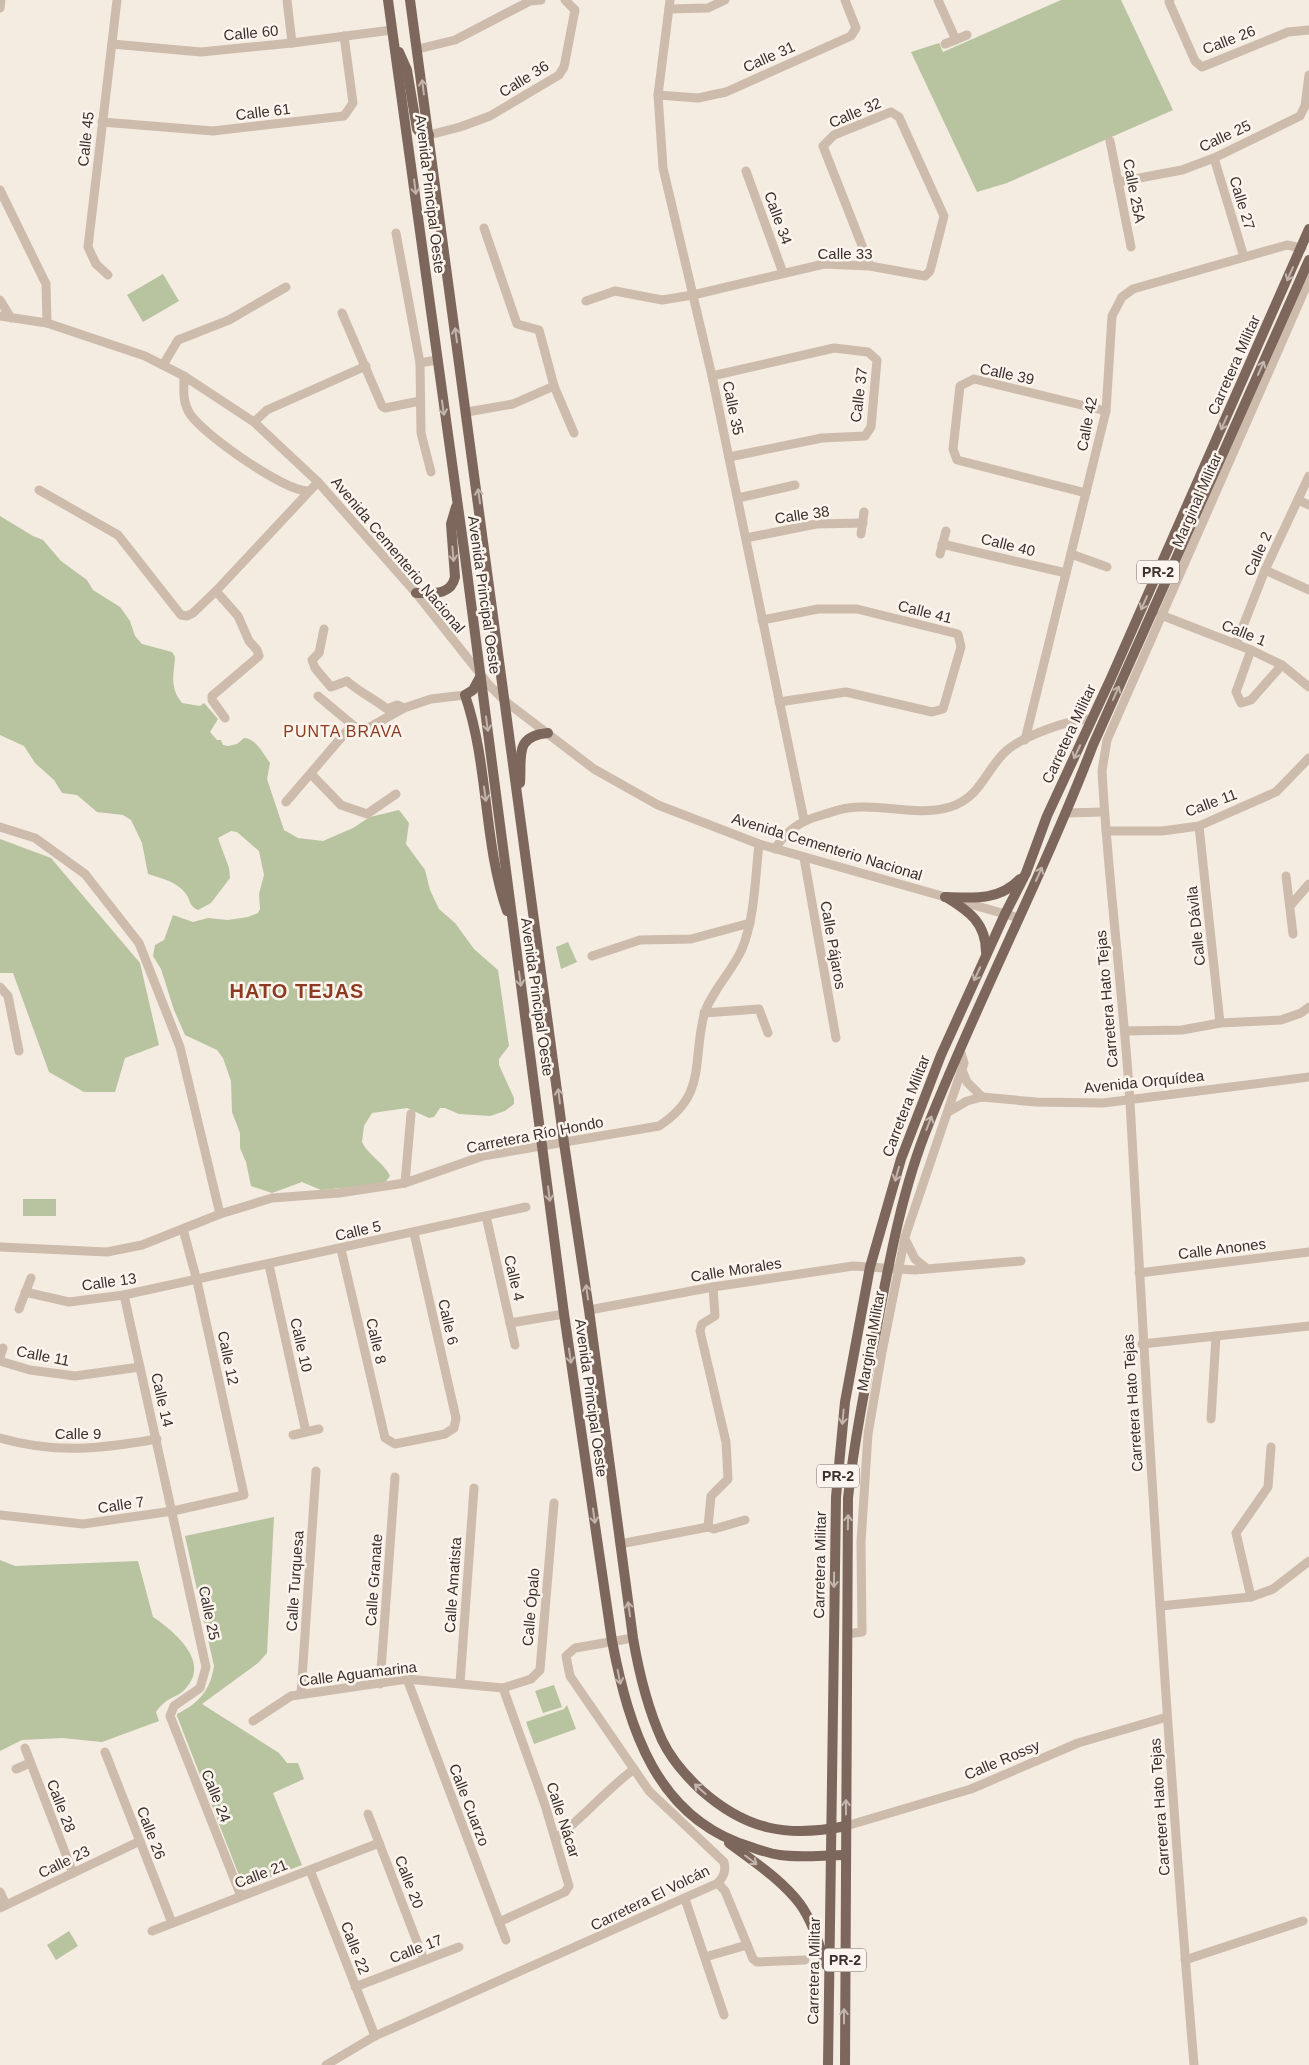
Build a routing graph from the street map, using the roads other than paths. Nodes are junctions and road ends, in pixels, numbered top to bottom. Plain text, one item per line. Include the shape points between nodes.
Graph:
1 (1, 0) edge
2 (117, 0) edge
3 (287, 0) edge
4 (388, 0) edge
5 (410, 0) edge
6 (541, 0) edge
7 (565, 0) edge
8 (725, 0) edge
9 (844, 0) edge
10 (938, 0) edge
11 (1170, 0) edge
12 (669, 4) edge
13 (0, 8) edge
14 (392, 30) junction
15 (1309, 30) edge
16 (967, 34) dead end
17 (344, 36) junction
18 (956, 40) junction
19 (394, 42) junction
20 (292, 43) junction
21 (112, 44) junction
22 (945, 44) dead end
23 (418, 49) junction
24 (1309, 75) edge
25 (658, 95) junction
26 (102, 122) junction
27 (429, 135) junction
28 (1110, 141) dead end
29 (1214, 158) junction
30 (746, 171) dead end
31 (1118, 182) junction
32 (0, 190) edge
33 (484, 228) dead end
34 (1309, 230) edge
35 (396, 233) dead end
36 (939, 236) joint
37 (1131, 247) dead end
38 (1302, 248) junction
39 (1244, 257) junction
40 (1309, 260) edge
41 (870, 266) junction
42 (1309, 271) edge
43 (783, 274) junction
44 (108, 275) dead end
45 (286, 287) dead end
46 (693, 295) junction
47 (0, 300) edge
48 (586, 301) dead end
49 (342, 313) dead end
50 (0, 316) edge
51 (11, 318) junction
52 (48, 323) junction
53 (437, 360) junction
54 (420, 363) junction
55 (163, 366) junction
56 (366, 366) junction
57 (184, 376) junction
58 (712, 376) junction
59 (554, 386) junction
60 (420, 401) junction
61 (1106, 411) junction
62 (467, 412) junction
63 (254, 422) junction
64 (574, 433) dead end
65 (729, 457) junction
66 (431, 472) dead end
67 (1309, 476) edge
68 (318, 482) junction
69 (795, 485) dead end
70 (39, 490) dead end
71 (308, 491) junction
72 (1086, 493) junction
73 (738, 498) junction
74 (1298, 500) junction
75 (1309, 505) edge
76 (457, 506) junction
77 (864, 512) dead end
78 (863, 523) junction
79 (946, 531) dead end
80 (861, 534) dead end
81 (746, 538) junction
82 (942, 544) junction
83 (940, 554) dead end
84 (1071, 554) junction
85 (1107, 567) dead end
86 (1265, 570) junction
87 (1066, 573) junction
88 (1309, 590) edge
89 (216, 592) junction
90 (416, 593) junction
91 (1161, 616) junction
92 (762, 620) junction
93 (324, 629) dead end
94 (1236, 644) junction
95 (1251, 650) junction
96 (1282, 665) junction
97 (480, 676) junction
98 (1309, 687) edge
99 (318, 696) dead end
100 (465, 696) junction
101 (505, 700) junction
102 (779, 702) junction
103 (404, 708) junction
104 (225, 718) dead end
105 (1092, 719) junction
106 (352, 725) junction
107 (548, 733) junction
108 (1025, 740) junction
109 (1107, 740) joint
110 (1309, 758) edge
111 (310, 774) junction
112 (396, 794) dead end
113 (286, 802) dead end
114 (519, 806) junction
115 (1104, 812) junction
116 (1066, 813) junction
117 (804, 820) junction
118 (0, 826) edge
119 (1199, 826) junction
120 (1106, 831) junction
121 (759, 844) junction
122 (775, 849) junction
123 (804, 858) junction
124 (1026, 872) junction
125 (1286, 876) dead end
126 (1309, 884) edge
127 (945, 897) junction
128 (1290, 906) junction
129 (1004, 914) junction
130 (1018, 918) junction
131 (750, 923) junction
132 (513, 931) junction
133 (1293, 934) dead end
134 (986, 955) junction
135 (592, 956) dead end
136 (0, 987) edge
137 (1309, 1007) edge
138 (704, 1013) junction
139 (1220, 1023) junction
140 (1124, 1031) junction
141 (768, 1033) dead end
142 (836, 1038) dead end
143 (960, 1050) junction
144 (19, 1051) dead end
145 (962, 1070) junction
146 (1309, 1077) edge
147 (982, 1097) junction
148 (1130, 1100) junction
149 (948, 1112) junction
150 (411, 1114) dead end
151 (564, 1143) junction
152 (542, 1146) junction
153 (405, 1182) junction
154 (526, 1207) dead end
155 (220, 1214) junction
156 (486, 1216) junction
157 (183, 1228) junction
158 (414, 1232) junction
159 (904, 1237) junction
160 (0, 1247) edge
161 (342, 1249) junction
162 (1309, 1252) edge
163 (1021, 1261) dead end
164 (269, 1264) junction
165 (870, 1267) junction
166 (926, 1268) junction
167 (893, 1269) junction
168 (1138, 1273) junction
169 (30, 1278) dead end
170 (197, 1280) junction
171 (713, 1287) junction
172 (25, 1292) junction
173 (124, 1296) junction
174 (19, 1309) dead end
175 (589, 1310) junction
176 (564, 1314) junction
177 (510, 1323) junction
178 (1309, 1326) edge
179 (1216, 1336) junction
180 (1142, 1344) junction
181 (516, 1345) dead end
182 (0, 1361) edge
183 (140, 1367) junction
184 (1211, 1419) dead end
185 (319, 1429) dead end
186 (306, 1432) junction
187 (294, 1435) dead end
188 (0, 1438) edge
189 (384, 1438) joint
190 (157, 1439) junction
191 (1271, 1447) dead end
192 (316, 1470) dead end
193 (395, 1477) dead end
194 (474, 1488) dead end
195 (244, 1495) joint
196 (554, 1504) dead end
197 (173, 1511) junction
198 (0, 1515) edge
199 (745, 1520) dead end
200 (708, 1527) junction
201 (620, 1544) junction
202 (1309, 1561) edge
203 (1251, 1597) junction
204 (1160, 1606) junction
205 (847, 1634) junction
206 (633, 1638) junction
207 (612, 1641) junction
208 (407, 1679) junction
209 (460, 1683) junction
210 (380, 1684) junction
211 (503, 1688) junction
212 (301, 1694) junction
213 (174, 1706) joint
214 (1167, 1717) junction
215 (253, 1721) dead end
216 (25, 1748) dead end
217 (105, 1752) dead end
218 (30, 1763) junction
219 (16, 1769) dead end
220 (634, 1769) junction
221 (368, 1814) dead end
222 (846, 1826) junction
223 (831, 1829) junction
224 (712, 1831) junction
225 (556, 1838) junction
226 (140, 1841) junction
227 (379, 1843) junction
228 (830, 1855) junction
229 (845, 1855) junction
230 (310, 1870) junction
231 (73, 1873) junction
232 (718, 1883) junction
233 (0, 1892) edge
234 (241, 1896) junction
235 (685, 1899) junction
236 (3, 1907) edge
237 (1303, 1921) dead end
238 (499, 1922) junction
239 (172, 1924) junction
240 (152, 1931) dead end
241 (506, 1940) dead end
242 (747, 1945) junction
243 (460, 1946) dead end
244 (705, 1957) junction
245 (424, 1960) junction
246 (805, 1960) dead end
247 (1185, 1960) junction
248 (829, 1974) junction
249 (355, 1987) junction
250 (724, 2015) dead end
251 (376, 2036) junction
252 (326, 2065) edge
253 (828, 2065) edge
254 (845, 2065) edge
255 (1194, 2065) edge

1 - 13 street
2 - 21 street, Calle 45
3 - 20 street
4 - 14 main road, Avenida Principal Oeste
5 - 23 main road, Avenida Principal Oeste
6 - 23 street via 530,1 455,40
7 - 27 street, Calle 36 via 575,10 564,67 559,74 490,116
8 - 12 street via 708,8
9 - 25 street, Calle 31 via 856,28 851,36 726,92 698,98
10 - 18 street
11 - 15 street, Calle 26 via 1195,61 1202,67 1288,32
12 - 25 street, Calle 35
14 - 17 street, Calle 60
14 - 19 main road, Avenida Principal Oeste
16 - 18 street
17 - 20 street, Calle 60
17 - 26 street, Calle 61 via 353,103 344,116 213,132
18 - 22 street
19 - 27 main road via 407,70 417,130 422,135
19 -> 53 main road, Avenida Principal Oeste
20 - 21 street, Calle 60 via 201,52
21 - 26 street, Calle 45
27 -> 23 main road, Avenida Principal Oeste
24 - 29 street, Calle 25 via 1305,106 1300,116
25 - 46 street, Calle 35 via 664,168
26 - 44 street, Calle 45 via 88,247 96,264
62 -> 27 main road, Avenida Principal Oeste
28 - 31 street, Calle 25A
29 - 31 street, Calle 25 via 1182,170
29 - 39 street, Calle 27
30 - 43 street, Calle 34
31 - 37 street, Calle 25A
32 - 52 street via 46,284
33 - 59 street via 517,324 539,330
34 - 38 main road, Carretera Militar / PR-2
35 - 54 street
36 - 41 street, Calle 33 via 930,271 925,276
36 - 41 street, Calle 32 via 944,216 899,117 891,112 834,135 823,146
38 - 39 street, Calle 42 via 1287,245
38 -> 105 main road, Carretera Militar / PR-2
39 - 61 street, Calle 42 via 1134,289 1122,297 1112,316
116 -> 40 main road, Carretera Militar / PR-2 via 1093,745
41 - 43 street, Calle 33 via 824,264
42 - 91 street, Marginal Militar via 1306,287
43 - 46 street, Calle 33
45 - 55 street via 229,320 178,340
46 - 48 street, Calle 33 via 662,300 615,291
46 - 58 street, Calle 35
47 - 51 street
49 - 56 street
50 - 51 street, Avenida Cementerio Nacional
51 - 52 street, Avenida Cementerio Nacional
52 - 55 street, Avenida Cementerio Nacional via 145,356
53 - 54 street
53 -> 76 main road, Avenida Principal Oeste
54 - 60 street
55 - 57 street, Avenida Cementerio Nacional
56 - 60 street via 385,408
56 - 63 street via 267,410
57 - 63 street, Avenida Cementerio Nacional
57 - 71 street via 184,401 202,429 237,455 294,489
58 - 65 street, Calle 35
58 - 65 street, Calle 37 via 834,348 868,352 877,360 871,427 865,436 822,438
59 - 62 street via 513,404
59 - 64 street
60 - 66 street via 421,433
61 - 72 street, Calle 42
61 - 72 street, Calle 39 via 974,378 960,386 952,449 957,460
101 -> 62 main road, Avenida Principal Oeste
63 - 68 street, Avenida Cementerio Nacional
65 - 73 street, Calle 35
67 - 74 street, Calle 2
68 - 71 street
68 - 90 street, Avenida Cementerio Nacional
69 - 73 street
70 - 89 street via 118,535 181,614 193,613
71 - 89 street
72 - 84 street, Calle 42
73 - 81 street, Calle 35
74 - 75 street
74 - 86 street, Calle 2
76 -> 90 main road via 451,524 454,585 446,591
76 - 97 main road, Avenida Principal Oeste
77 - 78 street
78 - 80 street
78 - 81 street, Calle 38 via 816,524
79 - 82 street
81 - 92 street, Calle 35
82 - 83 street
82 - 87 street, Calle 40
84 - 85 street
84 - 87 street, Calle 42
86 - 88 street
86 - 94 street, Calle 2
87 - 108 street, Calle 42
89 - 104 street via 238,616 259,656 212,696
90 - 97 street, Avenida Cementerio Nacional
91 - 94 street, Calle 1
91 - 109 street, Marginal Militar
92 - 102 street, Calle 35
92 - 102 street, Calle 41 via 818,609 857,609 958,634 961,647 943,709 932,712 846,692
93 - 103 street via 319,653 312,660 331,688 347,681 361,694 370,696 387,709 398,705
94 - 95 street, Calle 1
95 - 96 street, Calle 1
95 - 96 street via 1236,692 1241,703 1251,700
96 - 98 street, Calle 1
97 - 100 main road via 474,690
97 - 101 street, Avenida Cementerio Nacional
97 -> 132 main road, Avenida Principal Oeste
99 - 106 street
100 - 103 street via 431,699
100 -> 132 main road via 477,738 501,895
101 - 107 street, Avenida Cementerio Nacional
101 - 114 main road, Avenida Principal Oeste
102 - 117 street, Calle 35
103 - 106 street via 366,732 360,732
105 - 108 street via 1078,719
105 -> 124 main road, Carretera Militar / PR-2 via 1047,816
106 - 111 street
107 - 114 main road via 528,738 522,747
107 - 121 street, Avenida Cementerio Nacional via 594,769 658,805
108 - 117 street via 1005,752 980,788 951,807 928,811 848,808
109 - 115 street, Carretera Hato Tejas via 1102,771
110 - 119 street, Calle 11 via 1276,792
111 - 112 street via 341,805 367,814
111 - 113 street
151 -> 114 main road, Avenida Principal Oeste
115 - 116 street
115 - 120 street, Carretera Hato Tejas
130 -> 116 main road, Carretera Militar / PR-2
117 - 122 street via 784,834
118 - 155 street via 35,838 85,874 139,943 180,1047
119 - 120 street, Calle 11 via 1162,831
119 - 139 street, Calle Dávila
120 - 140 street, Carretera Hato Tejas
121 - 122 street, Avenida Cementerio Nacional
121 - 131 street, Carretera Río Hondo
122 - 123 street, Avenida Cementerio Nacional
123 - 127 street, Avenida Cementerio Nacional
123 - 142 street, Calle Pájaros
124 - 127 main road via 1013,886 995,896
124 - 129 main road, Carretera Militar / PR-2
125 - 128 street
126 - 128 street
127 - 129 street, Avenida Cementerio Nacional
127 - 134 main road via 969,911 980,925 986,939
128 - 133 street
129 - 130 street, Avenida Cementerio Nacional
129 - 134 main road, Carretera Militar / PR-2
130 - 143 main road, Carretera Militar / PR-2
131 - 135 street via 691,939 640,940
131 - 138 street, Carretera Río Hondo via 742,950
132 -> 152 main road, Avenida Principal Oeste
134 -> 165 main road, Carretera Militar / PR-2 via 916,1116
136 - 144 street via 8,996
137 - 139 street via 1281,1020
138 - 141 street via 759,1009
138 - 151 street, Carretera Río Hondo via 692,1091 677,1114 659,1126
139 - 140 street via 1182,1030
140 - 148 street, Carretera Hato Tejas
143 - 145 street, Marginal Militar via 964,1063
167 -> 143 main road, Carretera Militar / PR-2 via 902,1212 928,1125
145 - 147 street via 967,1082
145 - 149 street, Marginal Militar
146 - 148 street, Avenida Orquídea
147 - 148 street, Avenida Orquídea via 1036,1102
147 - 149 street
148 - 168 street, Carretera Hato Tejas
149 - 159 street, Marginal Militar
150 - 153 street
151 - 152 street, Carretera Río Hondo
175 -> 151 main road, Avenida Principal Oeste
152 - 153 street, Carretera Río Hondo via 482,1156
152 -> 176 main road, Avenida Principal Oeste
153 - 155 street, Carretera Río Hondo via 339,1193 272,1198
154 - 156 street, Calle 5
155 - 157 street, Carretera Río Hondo
156 - 158 street, Calle 5
156 - 177 street, Calle 4
157 - 160 street, Carretera Río Hondo via 142,1245 107,1252
157 - 170 street, Calle 12
158 - 161 street, Calle 5
158 - 189 street, Calle 6 via 456,1418 454,1428 445,1434 395,1444
159 - 166 street via 915,1259
159 - 167 street, Marginal Militar
161 - 164 street, Calle 5
161 - 189 street, Calle 8
162 - 168 street, Calle Anones
163 - 166 street, Calle Morales
164 - 170 street, Calle 5
164 - 186 street, Calle 10
165 - 167 street, Calle Morales
165 - 171 street, Calle Morales via 854,1266
165 -> 223 main road, Carretera Militar / PR-2 via 845,1402 836,1497
166 - 167 street, Calle Morales
205 -> 167 main road, Carretera Militar / PR-2 via 848,1498 853,1451
167 - 205 street, Marginal Militar via 868,1434 861,1542 862,1632
168 - 180 street, Carretera Hato Tejas
169 - 172 street
170 - 173 street, Calle 13
170 - 195 street, Calle 12
171 - 175 street, Calle Morales
171 - 200 street via 716,1316 702,1324 700,1331 726,1442 728,1479 711,1496
172 - 173 street, Calle 13 via 69,1302
172 - 174 street
173 - 183 street, Calle 14
175 - 201 main road, Avenida Principal Oeste
176 - 177 street
176 -> 207 main road, Avenida Principal Oeste
177 - 181 street, Calle 4
178 - 179 street
179 - 180 street
179 - 184 street
180 - 204 street, Carretera Hato Tejas
182 - 183 street, Calle 11 via 30,1370 75,1376
183 - 190 street, Calle 14
185 - 186 street
186 - 187 street
188 - 190 street, Calle 9 via 27,1446 57,1449 105,1449
190 - 197 street, Calle 14
191 - 203 street via 1268,1487 1236,1532
192 - 212 street, Calle Turquesa
193 - 210 street, Calle Granate
194 - 209 street, Calle Amatista
195 - 197 street, Calle 7
196 - 211 street, Calle Ópalo via 540,1670 531,1679
197 - 198 street, Calle 7 via 83,1524
197 - 213 street, Calle 25 via 206,1667 200,1688
199 - 200 street via 714,1529
200 - 201 street
206 -> 201 main road, Avenida Principal Oeste
202 - 203 street via 1273,1588
203 - 204 street
204 - 214 street, Carretera Hato Tejas
222 -> 205 main road, Carretera Militar / PR-2
206 - 207 street, Carretera El Volcán
223 -> 206 main road, Avenida Principal Oeste via 776,1830 754,1824 722,1808 688,1778 662,1741 642,1683
207 - 220 street, Carretera El Volcán via 575,1648 566,1656 567,1664 570,1676
207 -> 224 main road, Avenida Principal Oeste via 622,1690 649,1762 687,1812
208 - 209 street, Calle Aguamarina
208 - 210 street, Calle Aguamarina
208 - 238 street, Calle Cuarzo
209 - 211 street, Calle Aguamarina
210 - 212 street, Calle Aguamarina
211 - 225 street, Calle Nácar
212 - 215 street, Calle Aguamarina via 283,1700
213 - 234 street, Calle 24 via 170,1716
214 - 222 street, Calle Rossy via 1078,1743 971,1789
214 - 247 street, Carretera Hato Tejas
216 - 218 street, Calle 28
217 - 226 street, Calle 26
218 - 219 street
218 - 231 street, Calle 28
220 - 225 street
220 - 232 street, Carretera El Volcán via 649,1791 724,1862 726,1869
221 - 227 street, Calle 20
222 - 223 main road, Avenida Principal Oeste
222 - 229 main road, Carretera Militar / PR-2
223 - 228 main road, Carretera Militar / PR-2
224 - 228 main road, Avenida Principal Oeste via 779,1855
224 -> 248 main road via 766,1872 800,1904
225 - 238 street, Calle Nácar via 568,1889
226 - 231 street, Calle 23
226 - 239 street, Calle 26
227 - 230 street, Calle 21
227 - 245 street, Calle 20
228 - 229 main road, Avenida Principal Oeste
228 - 248 main road, Carretera Militar / PR-2
254 -> 229 main road, Carretera Militar / PR-2
230 - 234 street, Calle 21
230 - 249 street, Calle 22
231 - 236 street, Calle 23
232 - 235 street, Carretera El Volcán
232 - 242 street via 725,1892
233 - 236 street
234 - 239 street, Calle 21
235 - 244 street
235 - 251 street, Carretera El Volcán
237 - 247 street
238 - 241 street, Calle Cuarzo
239 - 240 street, Calle 21
242 - 244 street
242 - 246 street via 757,1962
243 - 245 street, Calle 17
244 - 250 street
245 - 249 street, Calle 17
247 - 255 street, Carretera Hato Tejas
248 - 253 main road, Carretera Militar / PR-2
249 - 251 street, Calle 22
251 - 252 street, Carretera El Volcán

